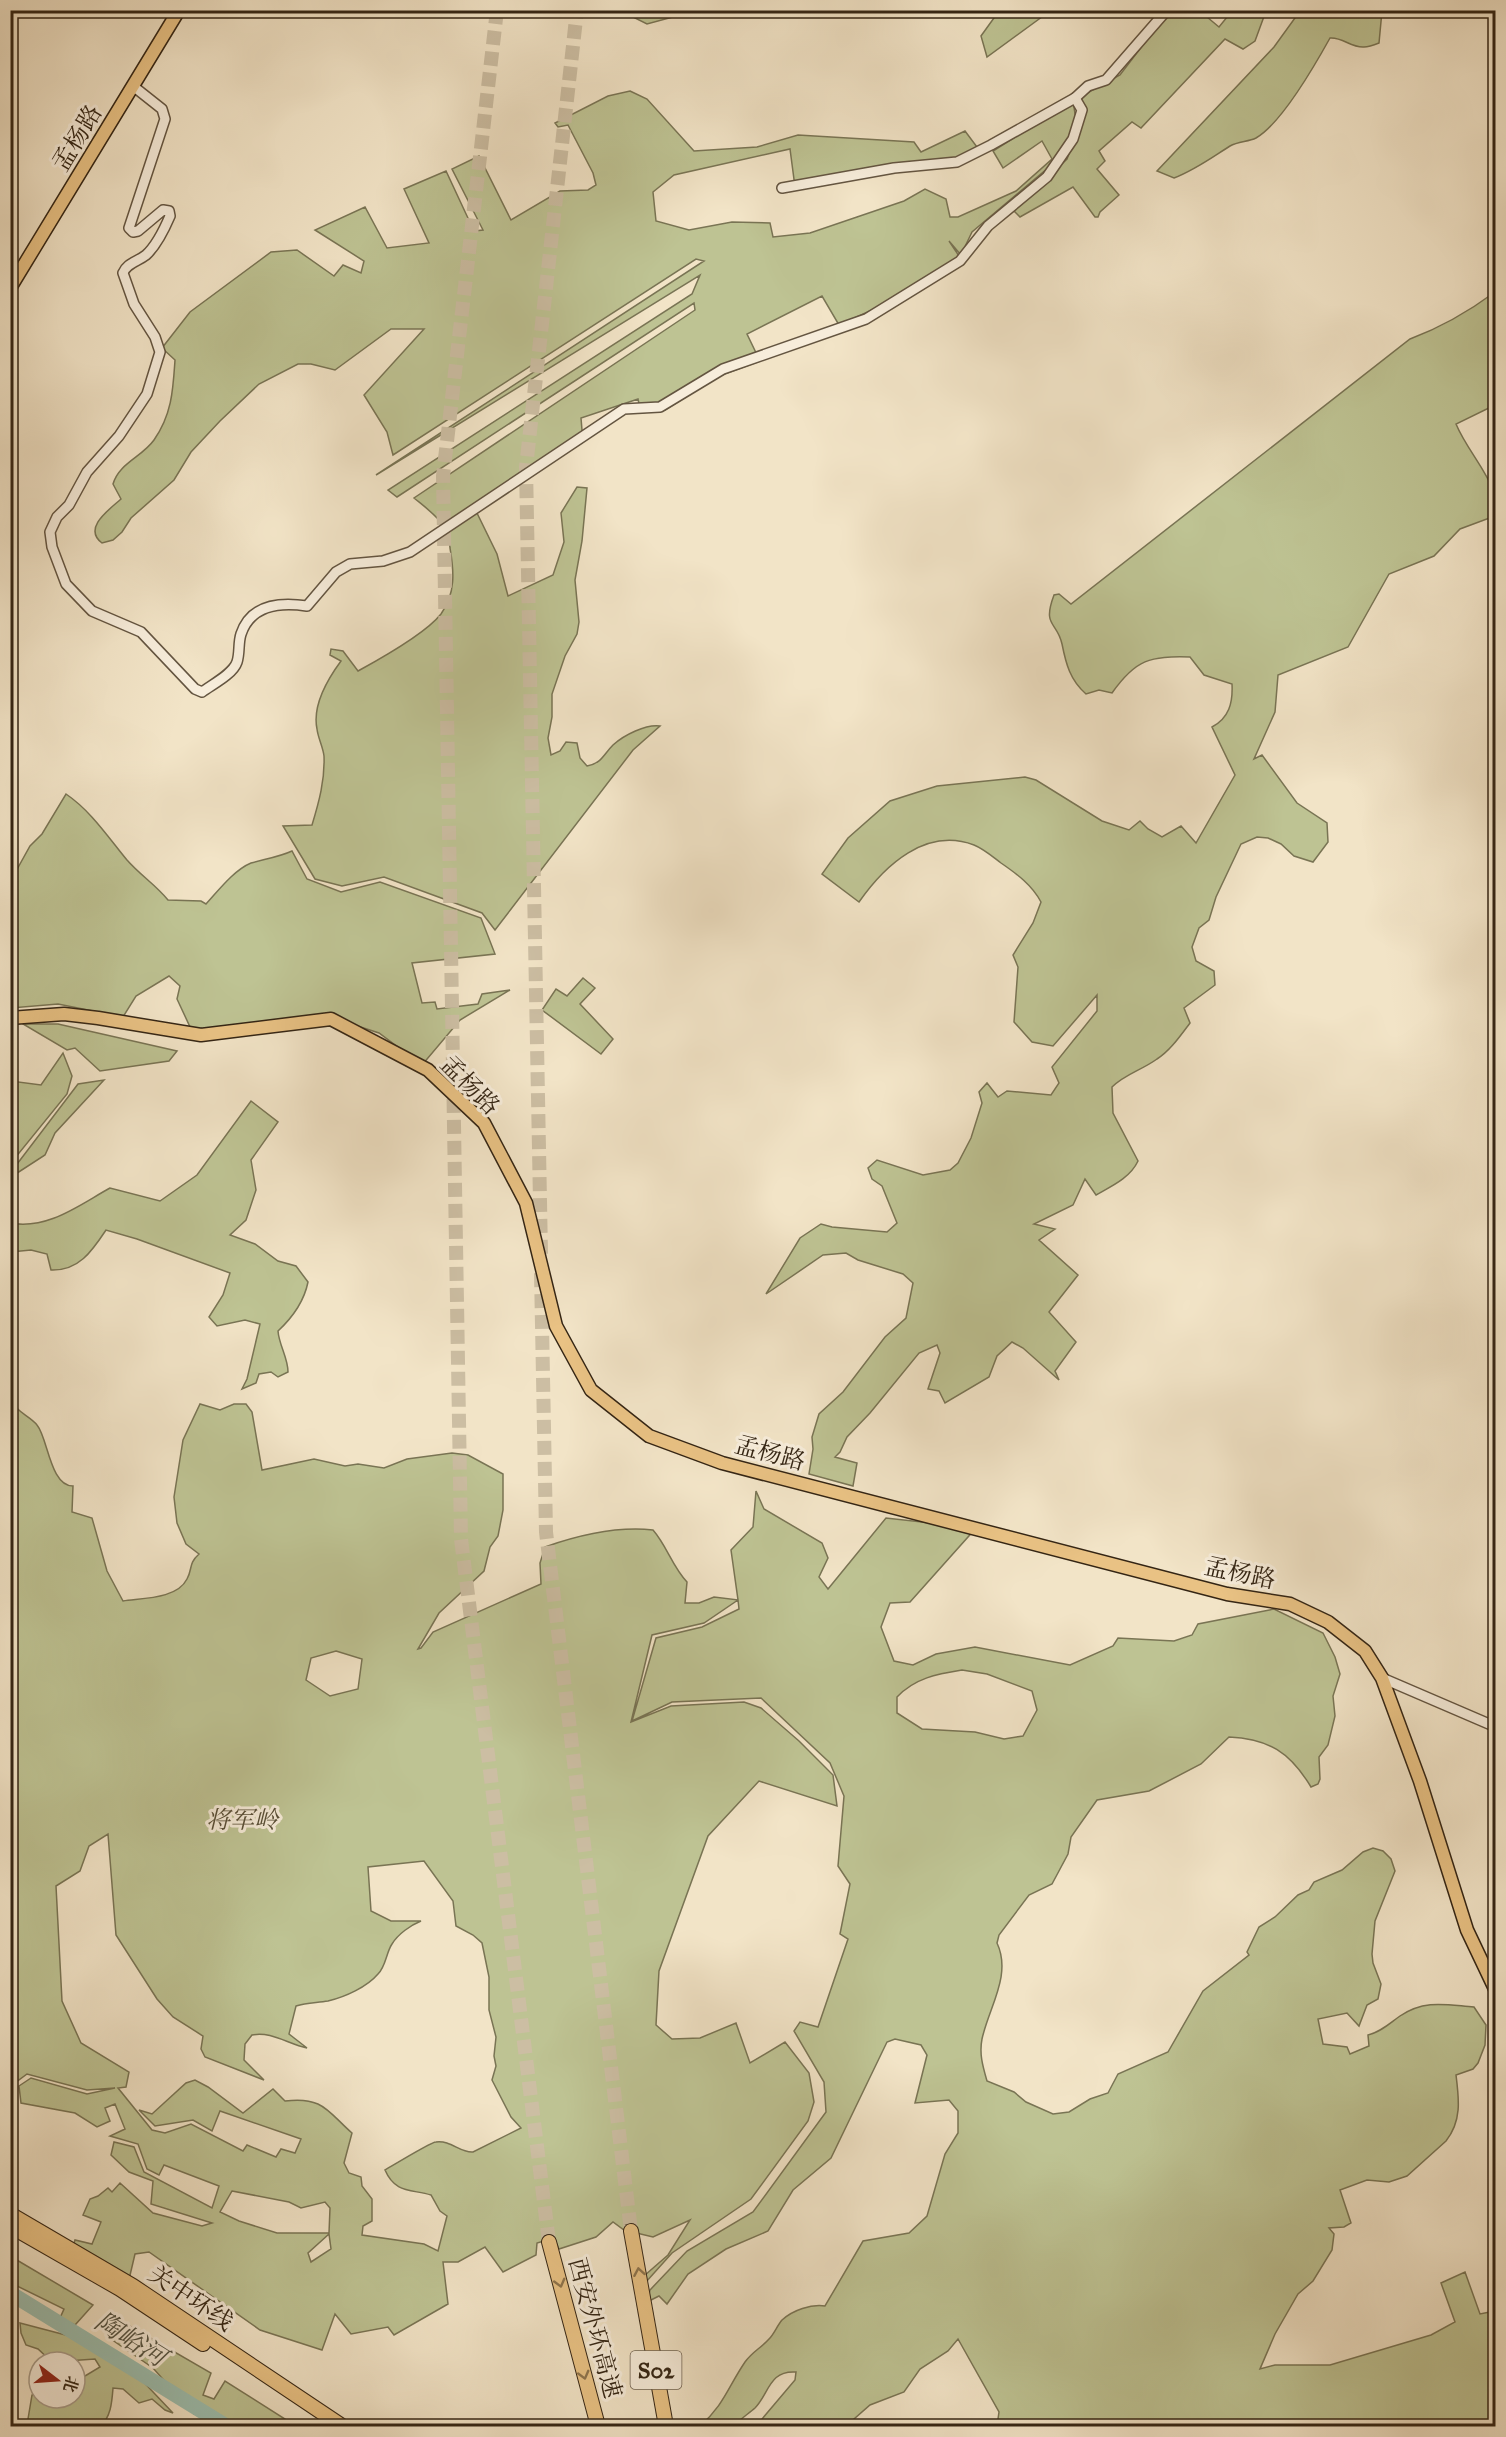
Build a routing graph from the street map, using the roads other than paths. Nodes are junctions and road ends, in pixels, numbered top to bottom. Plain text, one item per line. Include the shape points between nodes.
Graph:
1 (179, 10) edge
2 (1167, 10) edge
3 (133, 86) junction
4 (1075, 98) junction
5 (782, 188) dead end
6 (10, 288) edge
7 (10, 1018) edge
8 (1382, 1678) junction
9 (1496, 1727) edge
10 (1496, 1991) edge
11 (10, 2214) edge
12 (10, 2226) edge
13 (632, 2231) tunnel mouth
14 (549, 2242) tunnel mouth
15 (327, 2427) edge
16 (342, 2427) edge
17 (598, 2427) edge
18 (666, 2427) edge

1 - 3 main road, 孟杨路
2 - 4 street via 1106,80 1088,86
3 - 4 street via 162,109 165,119 129,228 138,231 163,210 169,211 170,216 151,249 123,273 160,352 147,394 119,436 87,472 50,532 66,584 92,611 141,632 202,692 237,663 241,633 252,617 267,606 307,606 336,572 350,564 383,561 410,552 624,409 660,407 723,369 866,319 960,261 988,226 1047,177 1073,140 1082,110
3 - 6 main road, 孟杨路
4 - 5 street via 957,162 894,168
7 - 8 main road, 孟杨路 via 64,1014 201,1035 331,1019 429,1070 484,1123 525,1203 556,1326 591,1390 649,1436 722,1463 1227,1594 1290,1604 1328,1622 1365,1651
8 - 9 street
8 - 10 main road, 孟杨路 via 1467,1930
11 - 16 highway, 关中环线 via 133,2286
12 - 15 highway, 关中环线 via 120,2289
18 -> 13 highway, 西安外环高速 / S02
14 -> 17 highway, 西安外环高速

